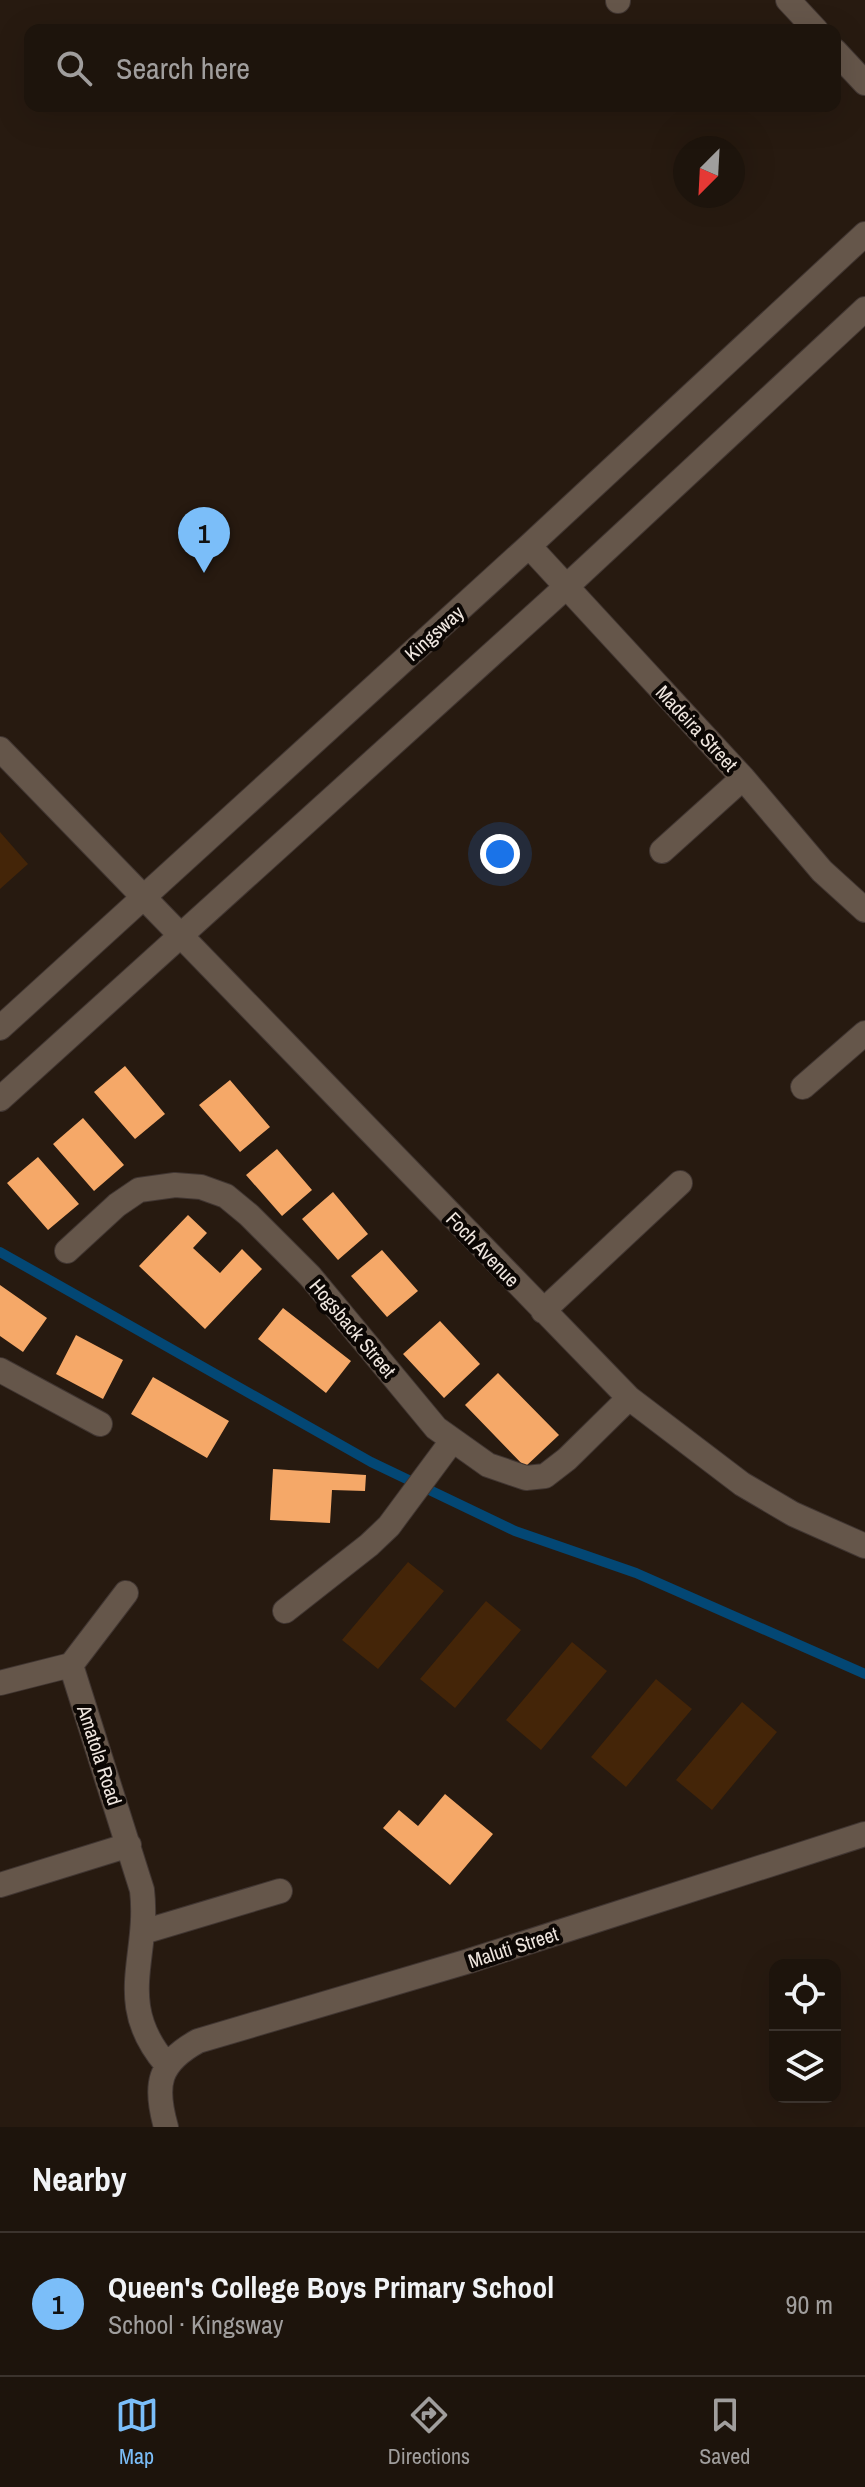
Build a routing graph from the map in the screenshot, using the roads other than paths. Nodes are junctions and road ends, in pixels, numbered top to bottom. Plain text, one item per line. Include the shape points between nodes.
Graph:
1 (788, 0) edge
2 (810, 24) edge
3 (841, 57) edge
4 (865, 83) edge
5 (865, 234) edge
6 (865, 309) edge
7 (529, 546) junction
8 (566, 587) junction
9 (0, 749) edge
10 (743, 778) junction
11 (662, 851) dead end
12 (145, 896) junction
13 (865, 910) edge
14 (182, 936) junction
15 (0, 1028) edge
16 (865, 1033) edge
17 (803, 1087) dead end
18 (0, 1099) edge
19 (680, 1183) dead end
20 (67, 1251) dead end
21 (543, 1311) junction
22 (0, 1370) edge
23 (629, 1398) junction
24 (100, 1424) dead end
25 (448, 1448) junction
26 (865, 1546) edge
27 (126, 1593) dead end
28 (285, 1611) dead end
29 (71, 1665) junction
30 (0, 1683) edge
31 (865, 1834) edge
32 (129, 1845) junction
33 (0, 1885) edge
34 (280, 1891) dead end
35 (143, 1932) junction
36 (166, 2064) junction
37 (166, 2127) edge

1 - 2 street
3 - 4 street
5 - 7 street, Kingsway
6 - 8 street
7 - 8 street, Madeira Street
7 - 12 street, Kingsway
8 - 10 street, Madeira Street
8 - 14 street
9 - 12 street, Foch Avenue
10 - 11 street
10 - 13 street, Madeira Street via 822,871
12 - 14 street, Foch Avenue
12 - 15 street, Kingsway
14 - 18 street
14 - 21 street, Foch Avenue
16 - 17 street
19 - 21 street
20 - 25 street, Hogsback Street via 139,1190 175,1185 226,1196 310,1276
21 - 23 street, Foch Avenue
22 - 24 street
23 - 25 street, Hogsback Street via 545,1476 526,1478
23 - 26 street, Foch Avenue via 742,1484
25 - 28 street via 389,1526
27 - 29 street
29 - 30 street
29 - 32 street, Amatola Road
31 - 36 street, Maluti Street via 198,2041
32 - 33 street
32 - 35 street, Amatola Road via 142,1890
34 - 35 street
35 - 36 street, Amatola Road via 135,1985 138,2011 151,2047
36 - 37 street via 158,2101

